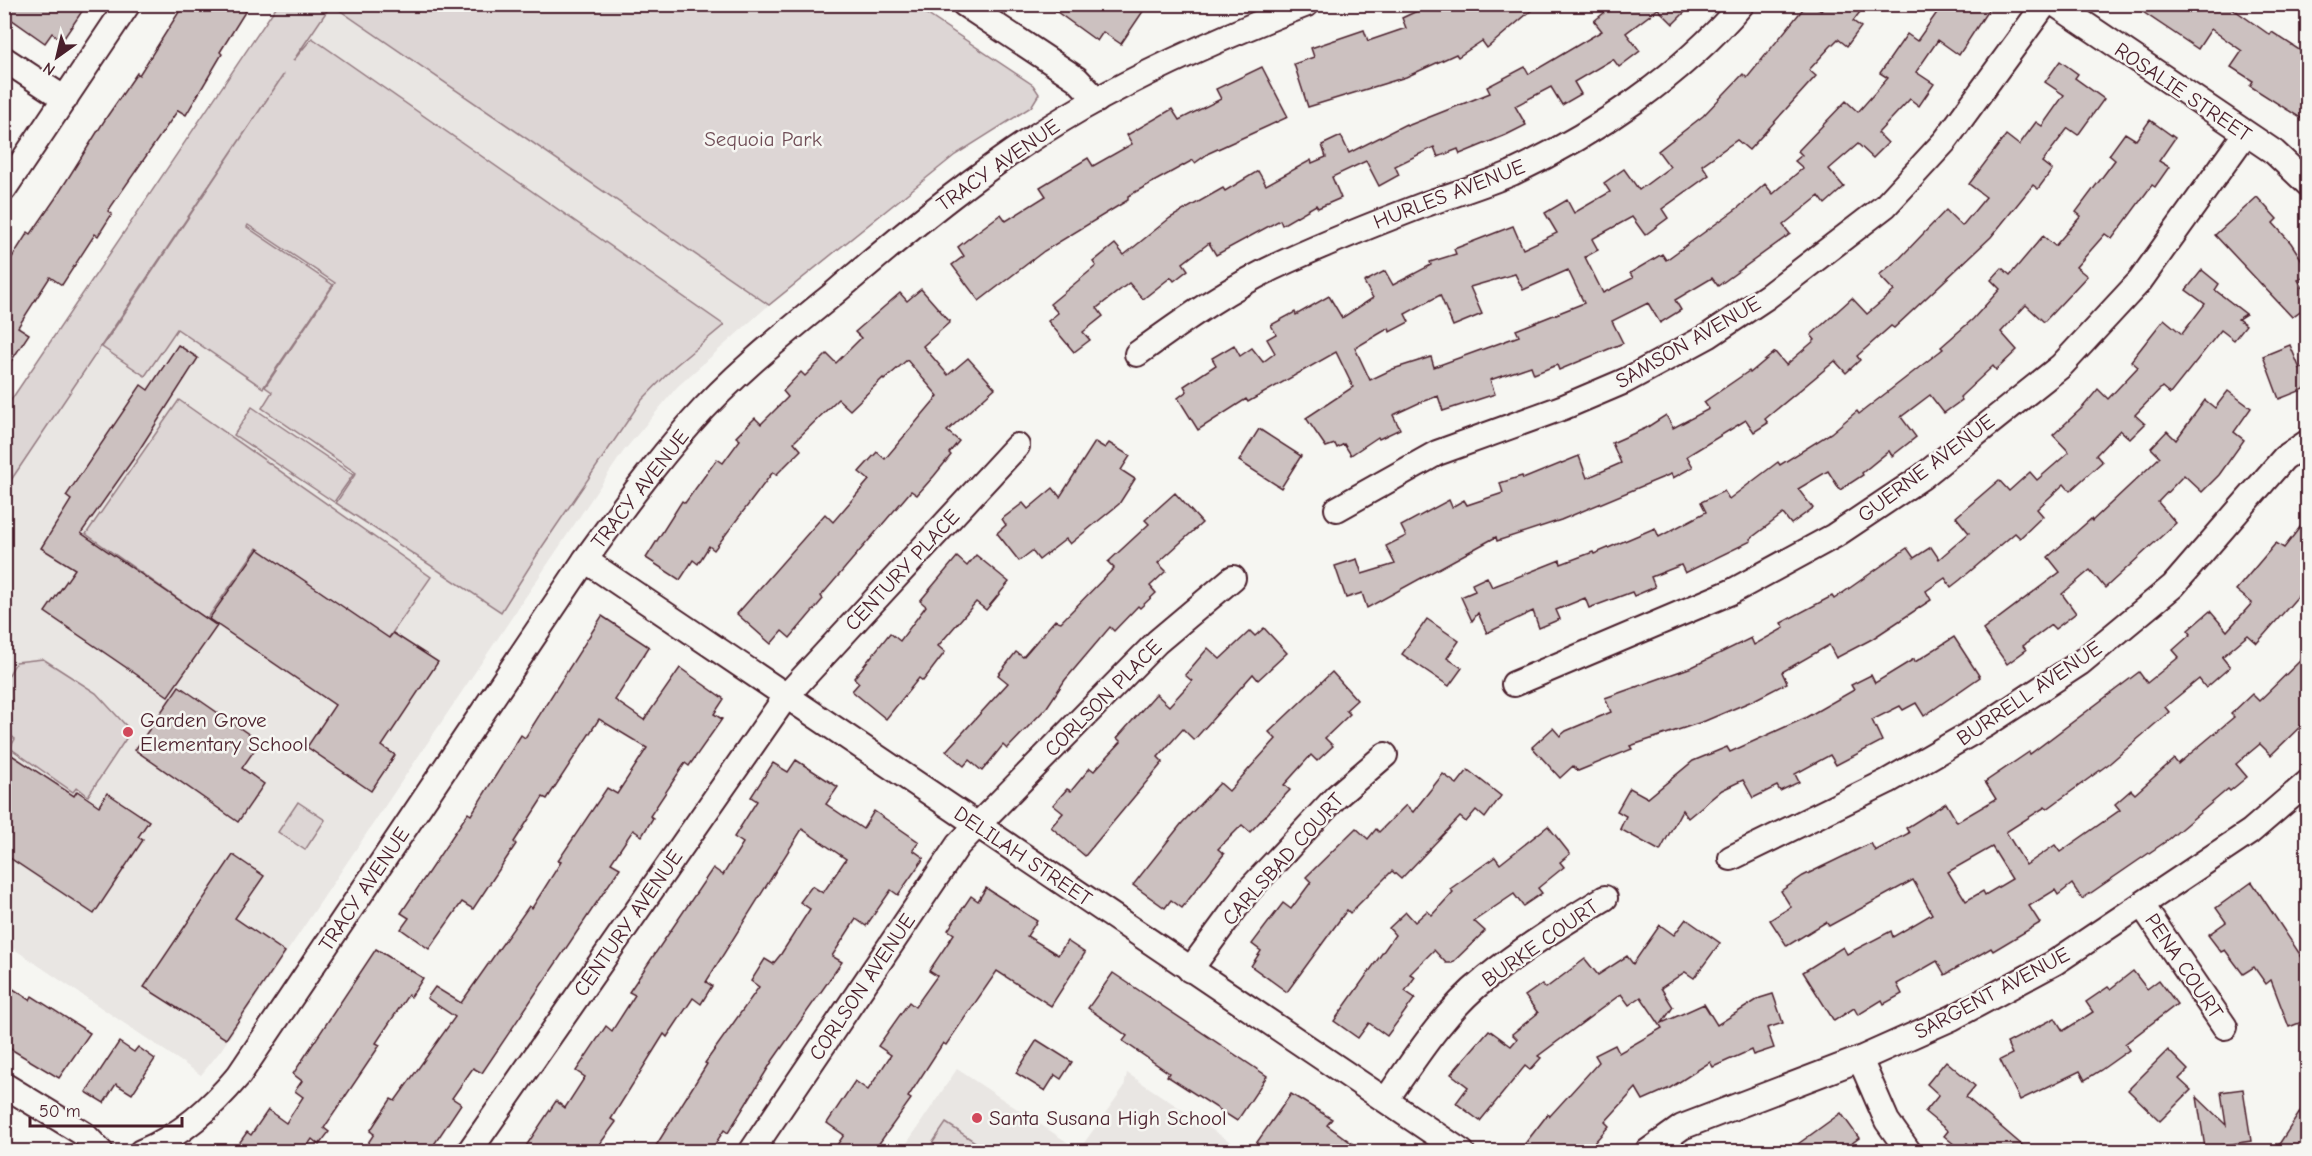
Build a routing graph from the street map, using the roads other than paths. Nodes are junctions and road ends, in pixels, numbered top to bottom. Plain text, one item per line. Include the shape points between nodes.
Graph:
1 (128, 4) edge
2 (964, 4) edge
3 (1307, 4) edge
4 (1742, 4) edge
5 (2045, 4) edge
6 (2055, 4) edge
7 (999, 14) edge
8 (4, 59) edge
9 (65, 99) junction
10 (1097, 100) junction
11 (2245, 134) junction
12 (2307, 184) edge
13 (4, 189) edge
14 (1137, 354) dead end
15 (2307, 442) edge
16 (1017, 446) dead end
17 (1337, 509) dead end
18 (585, 560) junction
19 (1233, 578) dead end
20 (1514, 684) dead end
21 (787, 694) junction
22 (1384, 756) dead end
23 (2307, 782) edge
24 (978, 825) junction
25 (1731, 858) dead end
26 (1605, 898) dead end
27 (2142, 905) junction
28 (1190, 970) junction
29 (2225, 1027) dead end
30 (1860, 1059) junction
31 (4, 1085) edge
32 (1386, 1100) junction
33 (101, 1152) edge
34 (141, 1152) edge
35 (469, 1152) edge
36 (751, 1152) edge
37 (1462, 1152) edge
38 (1647, 1152) edge
39 (1909, 1152) edge

1 - 9 street
2 - 7 street
3 - 10 street, TRACY AVENUE via 1250,26
4 - 14 street, HURLES AVENUE via 1674,70 1610,118 1560,148 1509,174 1365,227 1284,262 1203,305
5 - 17 street, SAMSON AVENUE via 1946,141 1885,206 1768,296 1708,336 1625,381 1437,453
6 - 11 street, ROSALIE STREET
7 - 10 street
8 - 9 street
9 - 13 street
10 - 18 street, TRACY AVENUE via 939,206 746,367 645,476
11 - 12 street, ROSALIE STREET via 2274,152
11 - 20 street, GUERNE AVENUE via 2140,281 2061,366 1922,477 1834,536 1731,592
15 - 25 street, BURRELL AVENUE via 2284,458 2173,586 2080,663 1987,724 1888,781
16 - 21 street, CENTURY PLACE
18 - 21 street, DELILAH STREET
18 - 34 street, TRACY AVENUE via 239,1075 211,1107 178,1133
19 - 24 street, CORLSON PLACE via 1157,642
21 - 24 street, DELILAH STREET
21 - 35 street, CENTURY AVENUE
22 - 28 street, CARLSBAD COURT via 1336,797 1248,891
23 - 27 street, SARGENT AVENUE via 2250,832
24 - 28 street, DELILAH STREET
24 - 36 street, CORLSON AVENUE via 958,845
26 - 32 street, BURKE COURT via 1483,980 1436,1029
27 - 29 street, PENA COURT
27 - 30 street, SARGENT AVENUE via 2034,974 1952,1018
28 - 32 street, DELILAH STREET
30 - 38 street, SARGENT AVENUE via 1682,1127
30 - 39 street via 1887,1121
31 - 33 street via 84,1134
32 - 37 street, DELILAH STREET

